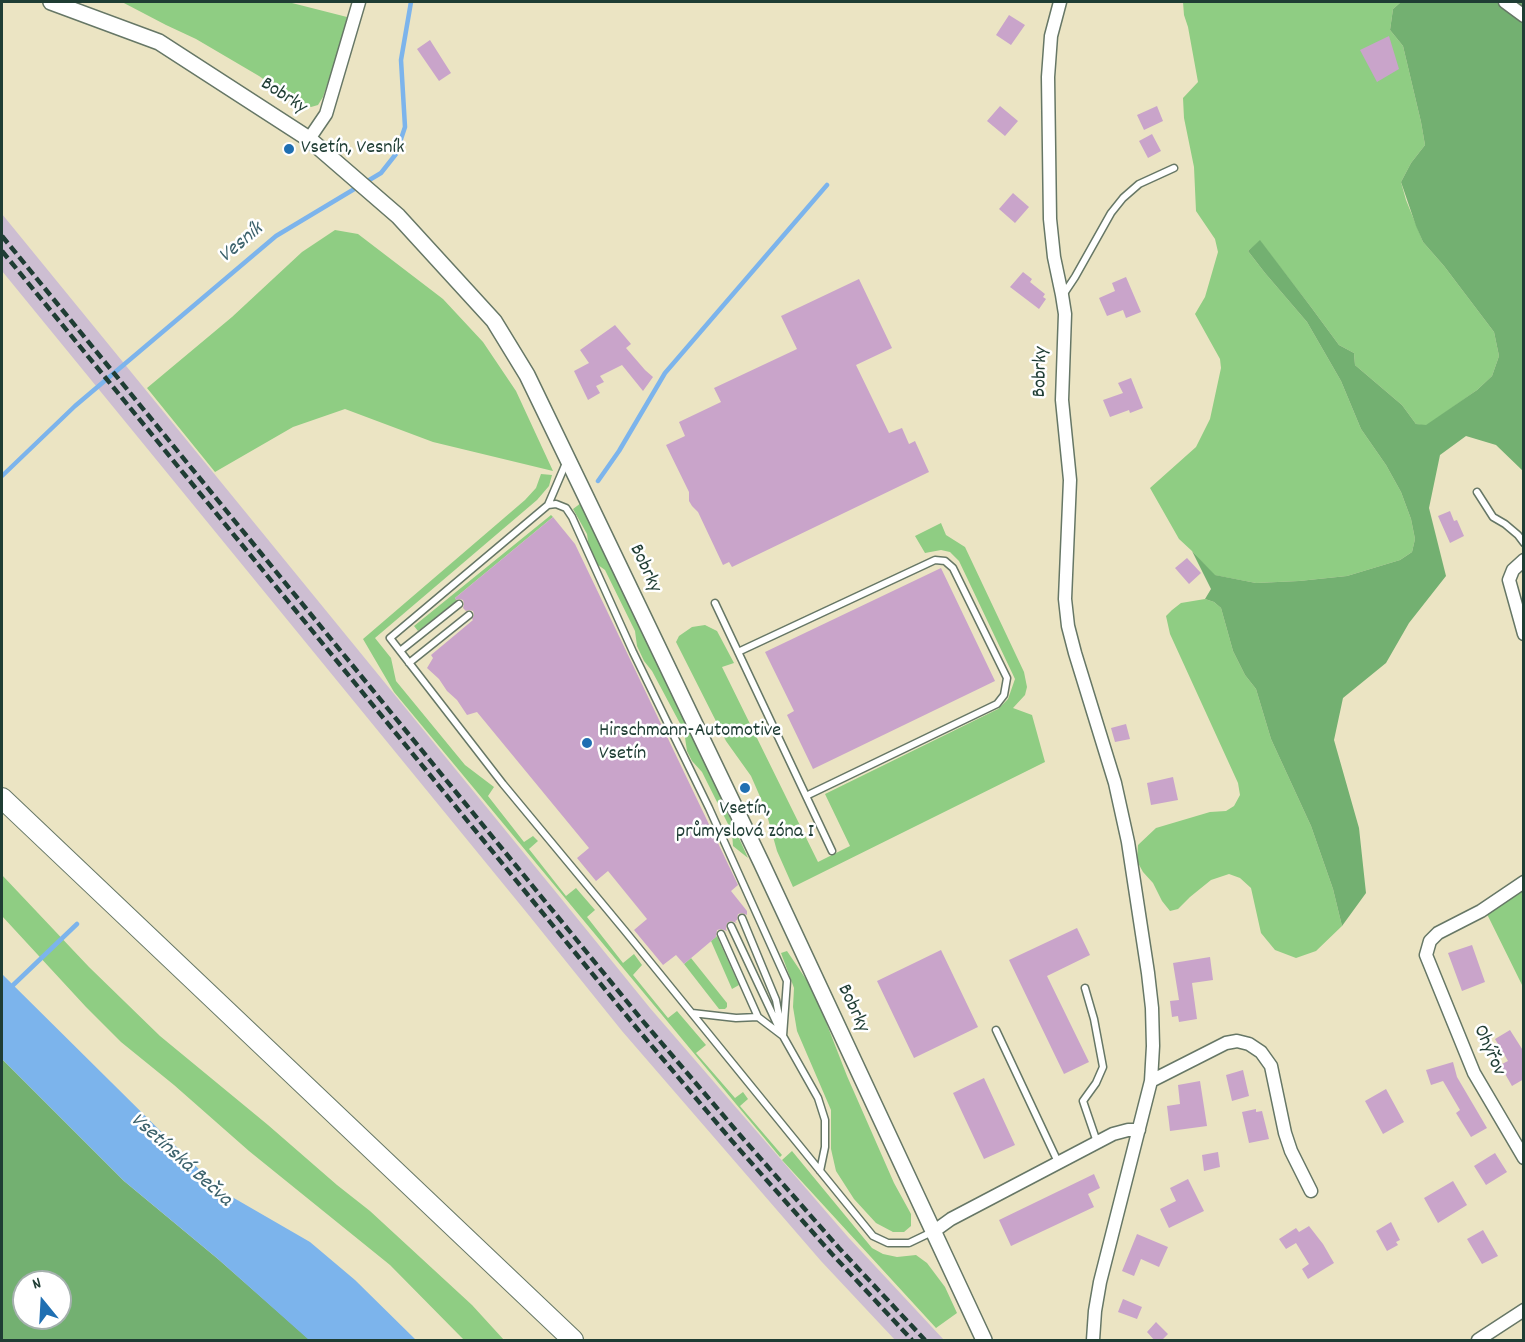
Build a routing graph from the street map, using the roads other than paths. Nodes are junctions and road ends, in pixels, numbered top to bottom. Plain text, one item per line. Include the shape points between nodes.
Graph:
1 (53, 2) edge
2 (359, 2) edge
3 (1060, 2) edge
4 (1505, 2) edge
5 (1524, 16) edge
6 (309, 139) junction
7 (1174, 168) dead end
8 (1062, 295) junction
9 (568, 459) junction
10 (1477, 492) dead end
11 (548, 505) junction
12 (1524, 543) edge
13 (1524, 560) edge
14 (715, 603) dead end
15 (459, 604) dead end
16 (468, 615) dead end
17 (1524, 634) edge
18 (400, 651) junction
19 (738, 652) junction
20 (409, 663) junction
21 (806, 796) junction
22 (2, 798) edge
23 (832, 850) dead end
24 (1524, 882) edge
25 (742, 918) dead end
26 (731, 926) dead end
27 (721, 934) dead end
28 (1085, 987) dead end
29 (691, 1013) junction
30 (758, 1017) junction
31 (996, 1030) dead end
32 (783, 1036) junction
33 (1151, 1081) junction
34 (1139, 1130) junction
35 (1097, 1142) junction
36 (1524, 1158) edge
37 (1058, 1162) junction
38 (820, 1171) junction
39 (1311, 1191) dead end
40 (933, 1232) junction
41 (1524, 1310) edge
42 (573, 1341) edge
43 (984, 1341) edge
44 (1093, 1341) edge
45 (1478, 1341) edge

1 - 6 street, Bobrky via 159,42
2 - 6 street via 326,114
3 - 8 street, Bobrky via 1051,36 1048,77 1050,219
4 - 5 street
6 - 9 street, Bobrky via 398,216 494,321 527,375
7 - 8 lane via 1139,184 1123,198
8 - 33 street, Bobrky via 1062,400 1070,480 1067,617 1128,842 1152,1008
9 - 11 lane
9 - 40 street, Bobrky
10 - 12 lane via 1493,517
11 - 18 lane via 390,638
11 - 32 lane via 566,508 572,517 787,981
13 - 17 street via 1509,580
14 - 19 lane
15 - 18 lane
16 - 20 lane
18 - 20 lane
19 - 21 lane
19 - 21 lane via 935,560 945,561 953,568 1007,678 1004,695 997,704
20 - 29 lane
21 - 23 lane
22 - 42 main road
24 - 36 street, Ohýřov via 1481,911 1438,933 1430,941 1426,955 1474,1073
25 - 32 lane via 776,1000
26 - 32 lane
27 - 30 lane
28 - 35 lane via 1103,1067 1083,1101
29 - 30 lane
29 - 38 lane
30 - 32 lane
31 - 37 lane
32 - 38 lane via 818,1098 825,1120
33 - 34 street, Bobrky
33 - 39 street via 1226,1043 1249,1044 1261,1052 1270,1066 1291,1151
34 - 35 street via 1113,1134
34 - 44 street, Bobrky via 1100,1282
35 - 37 street
37 - 40 street via 951,1218
38 - 40 lane via 873,1236 888,1243 909,1243
40 - 43 street, Bobrky
41 - 45 street

